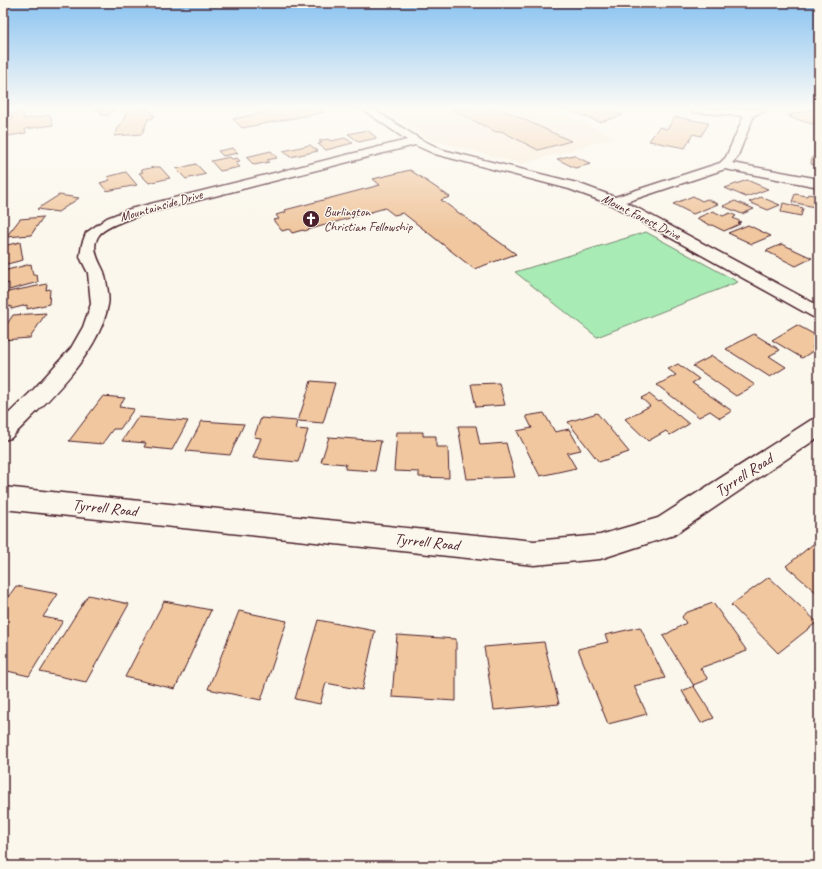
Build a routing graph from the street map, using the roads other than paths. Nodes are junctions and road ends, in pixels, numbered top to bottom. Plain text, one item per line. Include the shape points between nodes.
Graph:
1 (382, 150) edge
2 (434, 150) edge
3 (735, 150) edge
4 (724, 165) junction
5 (819, 183) edge
6 (615, 201) junction
7 (819, 314) edge
8 (819, 426) edge
9 (3, 432) edge
10 (3, 498) edge

1 - 9 street, Mountainside Drive via 135,212 112,221 93,233 88,257 96,273 100,304 92,327 78,352
2 - 6 street, Mount Forest Drive via 573,186
3 - 4 street
4 - 5 street
4 - 6 street
6 - 7 street, Mount Forest Drive
8 - 10 street, Tyrrell Road via 665,527 600,547 534,553

